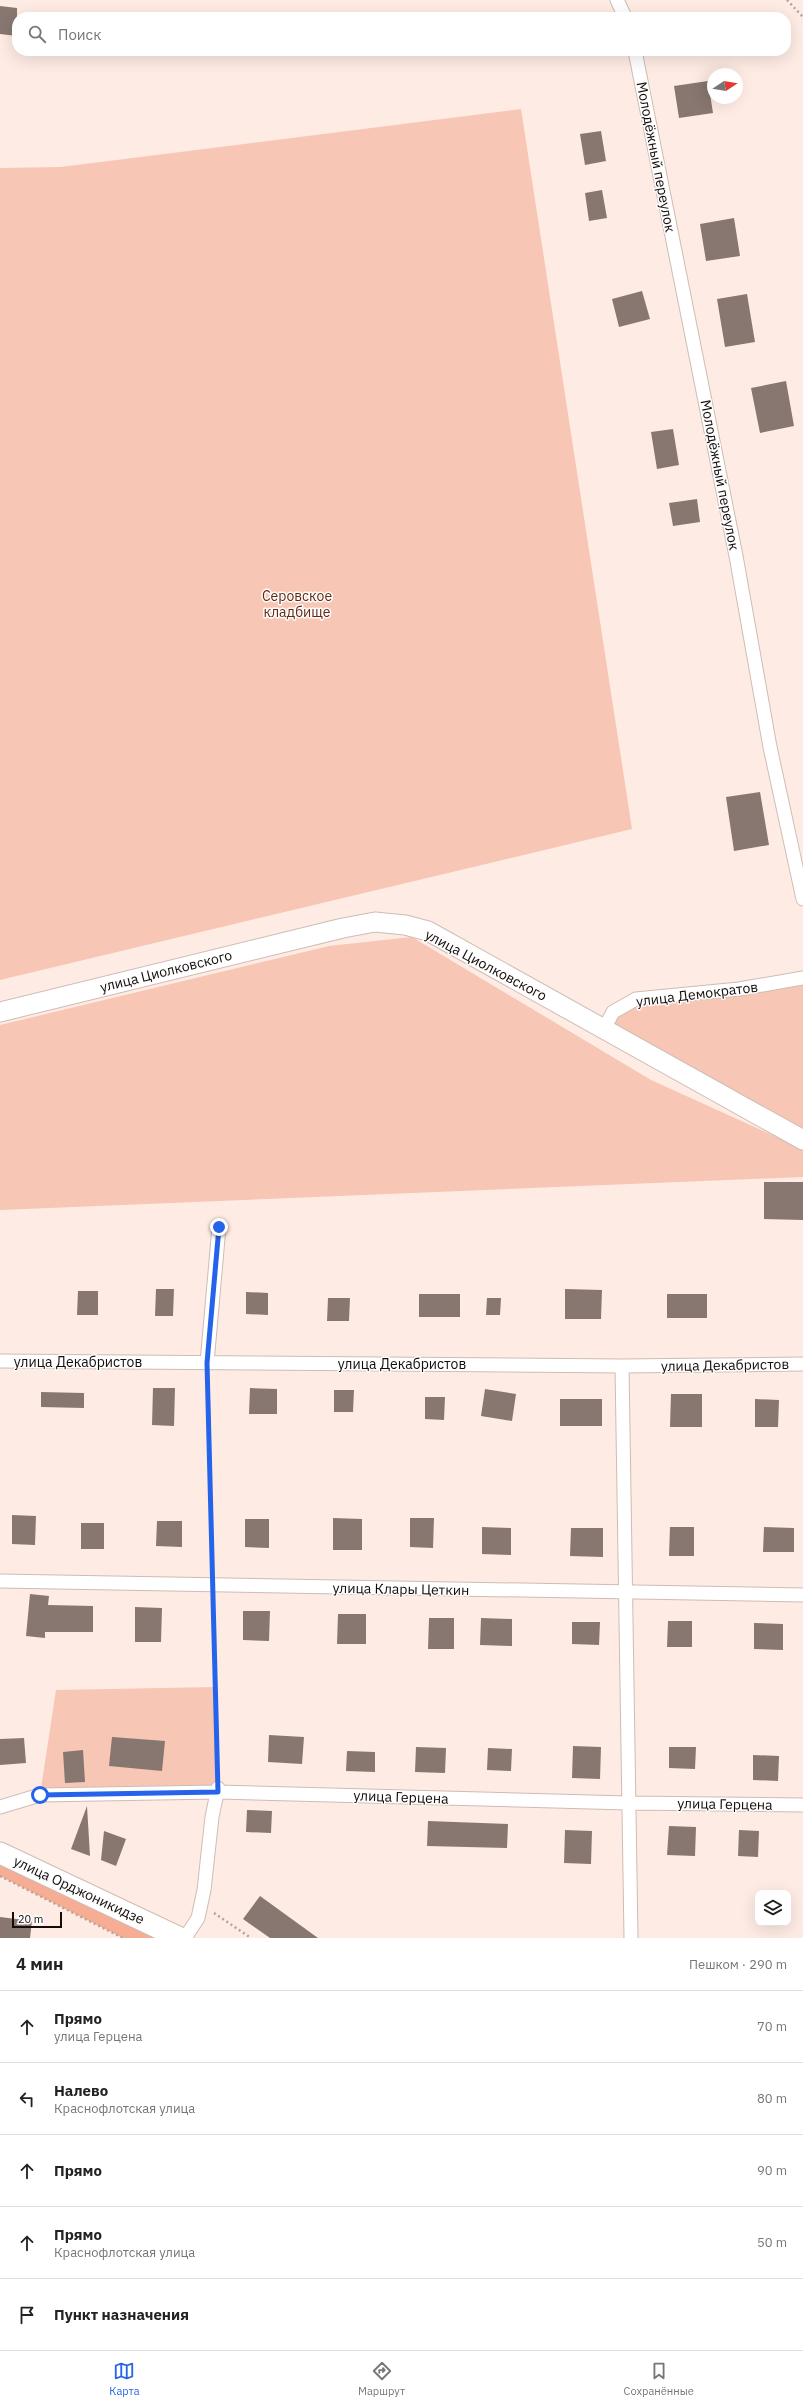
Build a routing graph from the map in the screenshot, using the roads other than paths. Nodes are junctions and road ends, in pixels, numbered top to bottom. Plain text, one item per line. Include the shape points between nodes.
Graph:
1 (617, 0) edge
2 (623, 12) edge
3 (636, 56) edge
4 (803, 899) edge
5 (803, 978) edge
6 (0, 1012) edge
7 (604, 1029) junction
8 (803, 1140) edge
9 (219, 1227) dead end
10 (0, 1361) edge
11 (207, 1363) junction
12 (803, 1364) edge
13 (622, 1366) junction
14 (0, 1581) edge
15 (627, 1593) junction
16 (803, 1595) edge
17 (218, 1790) junction
18 (628, 1803) junction
19 (803, 1805) edge
20 (0, 1807) edge
21 (0, 1853) edge
22 (175, 1937) edge
23 (631, 1938) edge

1 - 2 street
3 - 4 street, Молодёжный переулок via 736,556 770,748
5 - 7 street, улица Демократов via 738,990 636,999 614,1012
6 - 7 main road, улица Циолковского via 376,922 428,931
7 - 8 main road, улица Циолковского
9 - 11 street
10 - 11 street, улица Декабристов
11 - 13 street, улица Декабристов
12 - 13 street, улица Декабристов
13 - 15 street
14 - 15 street, улица Клары Цеткин
15 - 16 street, улица Клары Цеткин
15 - 18 street
17 - 18 street, улица Герцена
17 - 20 street, улица Герцена via 40,1795
17 - 22 street via 198,1918
18 - 19 street, улица Герцена
18 - 23 street
21 - 22 main road, улица Орджоникидзе

